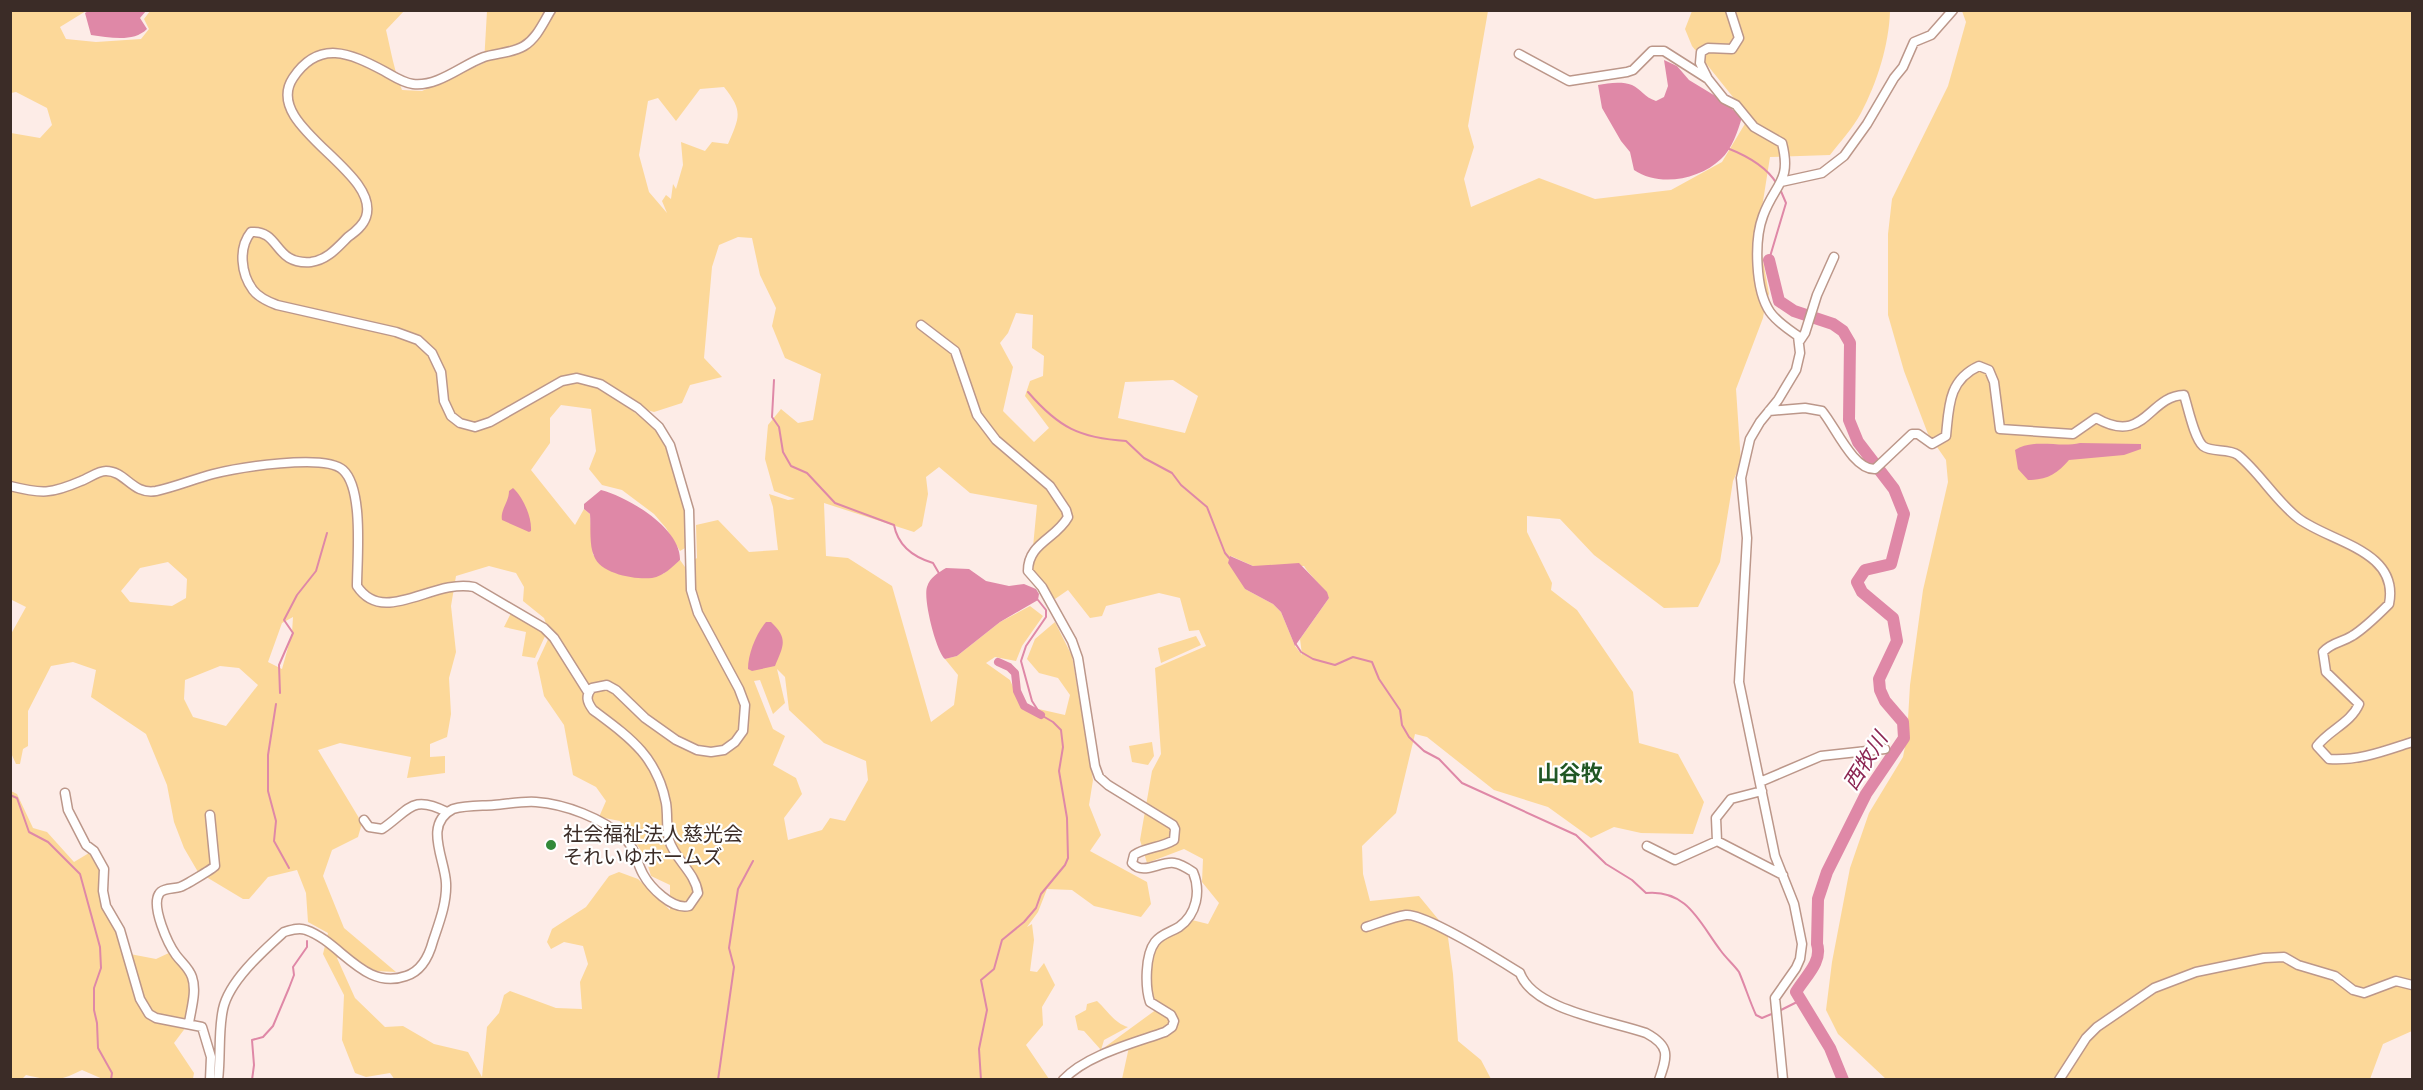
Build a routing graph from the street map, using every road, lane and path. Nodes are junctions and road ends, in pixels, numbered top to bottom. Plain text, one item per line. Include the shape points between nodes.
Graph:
1 (551, 10) edge
2 (1730, 10) edge
3 (1953, 10) edge
4 (1519, 54) dead end
5 (1708, 79) junction
6 (1781, 182) junction
7 (1834, 258) dead end
8 (921, 326) dead end
9 (1799, 342) junction
10 (1769, 411) junction
11 (10, 486) edge
12 (588, 692) junction
13 (2412, 742) edge
14 (1885, 749) dead end
15 (1761, 786) junction
16 (65, 793) dead end
17 (447, 812) junction
18 (210, 815) dead end
19 (364, 820) dead end
20 (1717, 840) junction
21 (1647, 846) dead end
22 (1783, 875) junction
23 (1366, 927) dead end
24 (2412, 985) edge
25 (189, 1023) junction
26 (210, 1080) edge
27 (218, 1080) edge
28 (1063, 1080) edge
29 (1659, 1080) edge
30 (1783, 1080) edge
31 (2059, 1080) edge

1 - 12 street via 534,38 522,48 483,57 429,83 399,80 359,58 339,52 319,55 302,66 291,81 292,112 358,183 365,196 366,218 326,257 313,261 298,262 283,256 261,231 251,232 242,249 253,290 262,299 418,340 432,353 441,372 444,401 451,416 460,423 476,427 490,422 562,381 577,378 600,384 659,427 670,445 688,510 691,590 698,613 745,705 743,731 724,750 697,750 645,718 607,685 598,685
2 - 5 street via 1738,38 1732,49 1708,48 1701,52 1700,63
3 - 6 street via 1931,35 1914,42 1903,67 1844,156 1822,173
4 - 5 street via 1569,81 1633,70 1652,51 1660,50
5 - 6 street via 1754,127 1782,142 1787,162
6 - 9 street via 1763,214 1758,263 1769,311 1798,336
7 - 9 street
8 - 28 street via 955,351 977,415 996,440 1044,480 1066,510 1068,518 1063,526 1034,549 1028,571 1042,587 1078,658 1099,777 1175,829 1173,840 1139,851 1132,864 1143,870 1174,863 1192,872 1195,878 1196,904 1192,914 1154,943 1149,954 1147,993 1150,1002 1171,1014 1172,1027 1074,1069
9 - 10 street via 1796,370
10 - 13 street via 1822,411 1846,448 1860,463 1875,469 1912,434 1932,444 1946,436 1950,397 1967,372 1979,366 1989,370 1994,382 2000,429 2073,434 2096,418 2110,426 2124,426 2143,421 2172,396 2184,395 2198,440 2205,447 2236,454 2298,519 2370,557 2390,583 2389,604 2355,634 2331,644 2323,652 2326,672 2359,704 2355,714 2318,746 2329,759 2343,760 2367,757
10 - 15 street via 1750,439 1741,478 1747,538 1739,682
11 - 12 street via 48,493 107,471 143,491 154,491 213,474 271,464 336,466 351,481 358,512 357,586 363,596 384,604 444,587 474,587 544,628
12 - 17 street via 588,704 593,710 632,739 657,774 666,802 669,839 696,882 698,893 689,906 674,904 655,890 624,837 563,806 533,802 463,806
14 - 15 street via 1821,756
15 - 20 street via 1731,799 1716,818
15 - 22 street via 1775,856
16 - 25 street via 68,810 104,869 106,906 120,930 140,999 156,1018
17 - 19 street via 419,802 382,829 369,827
17 - 27 street via 436,834 446,873 445,898 423,964 411,975 384,979 360,969 308,930 284,932 239,977 226,997
18 - 25 street via 215,866 182,887 162,891 157,902 162,927 192,978
20 - 21 street via 1675,860
20 - 22 street
22 - 30 street via 1802,944 1796,968 1775,998
23 - 29 street via 1407,915 1419,916 1520,973 1524,983 1550,1002 1646,1033 1665,1047
24 - 31 street via 2396,981 2364,993 2335,976 2284,957 2196,972 2154,988 2097,1027
25 - 26 street via 205,1031 211,1057

